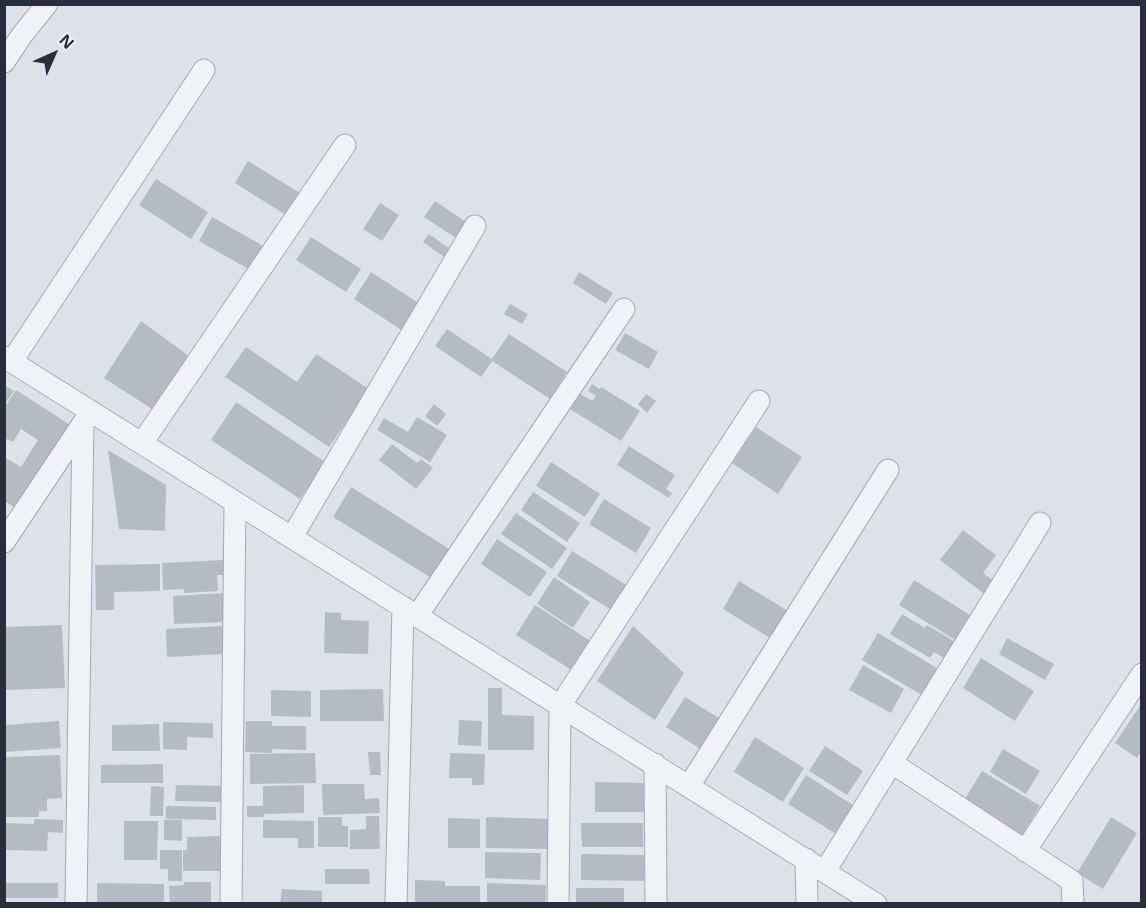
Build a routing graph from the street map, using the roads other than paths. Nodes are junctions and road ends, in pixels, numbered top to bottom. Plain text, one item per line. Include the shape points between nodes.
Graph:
1 (47, 4) edge
2 (4, 62) edge
3 (204, 70) dead end
4 (345, 145) dead end
5 (475, 226) dead end
6 (624, 309) dead end
7 (8, 359) edge
8 (759, 401) dead end
9 (87, 417) junction
10 (142, 443) junction
11 (888, 470) dead end
12 (235, 502) junction
13 (1040, 523) dead end
14 (292, 537) junction
15 (4, 542) edge
16 (410, 611) junction
17 (1142, 674) edge
18 (560, 706) junction
19 (892, 763) junction
20 (655, 764) junction
21 (689, 786) junction
22 (1026, 851) junction
23 (806, 859) junction
24 (825, 872) junction
25 (76, 903) edge
26 (231, 903) edge
27 (396, 903) edge
28 (558, 903) edge
29 (656, 903) edge
30 (807, 903) edge
31 (876, 903) edge
32 (1073, 903) edge

1 - 2 street
3 - 7 street
4 - 10 street
5 - 14 street
6 - 16 street
7 - 9 street
8 - 18 street
9 - 10 street
9 - 15 street
9 - 25 street
10 - 12 street
11 - 21 street
12 - 14 street
12 - 26 street
13 - 19 street
14 - 16 street
16 - 18 street
16 - 27 street
17 - 22 street
18 - 20 street
18 - 28 street
19 - 22 street
19 - 24 street
20 - 21 street
20 - 29 street
21 - 23 street
22 - 32 street via 1072,881
23 - 24 street
23 - 30 street
24 - 31 street

